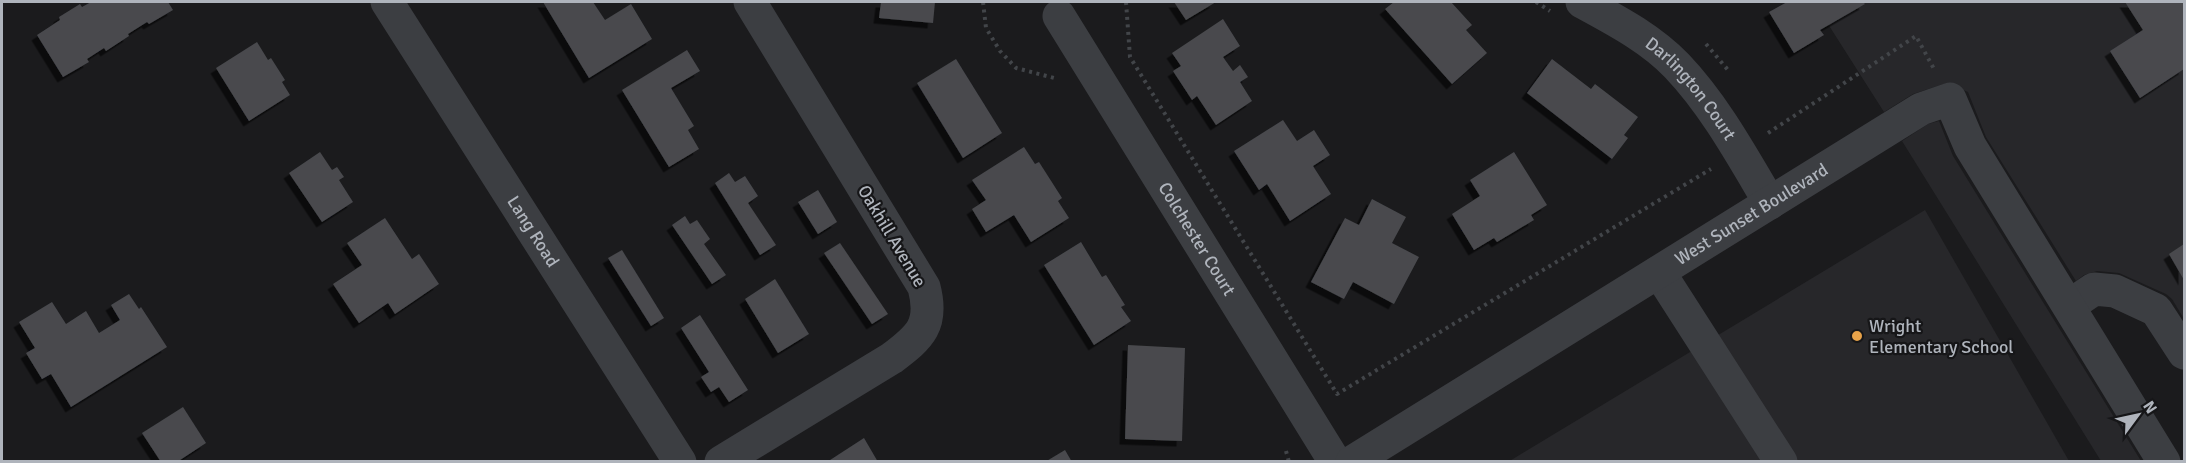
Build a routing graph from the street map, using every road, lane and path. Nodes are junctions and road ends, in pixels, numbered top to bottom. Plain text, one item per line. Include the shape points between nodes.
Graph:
1 (387, 2) edge
2 (750, 2) edge
3 (983, 2) edge
4 (1126, 2) edge
5 (1582, 2) edge
6 (1059, 16) dead end
7 (1064, 81) dead end
8 (1950, 99) junction
9 (1739, 152) junction
10 (1770, 203) junction
11 (1659, 272) junction
12 (2069, 306) junction
13 (2184, 353) edge
14 (1283, 442) dead end
15 (680, 462) edge
16 (720, 462) edge
17 (1289, 462) edge
18 (1335, 462) edge
19 (1352, 462) edge
20 (1781, 462) edge
21 (2164, 462) edge

1 - 15 street, Lang Road
2 - 16 street, Oakhill Avenue via 924,287 929,304 924,327 916,340
3 - 7 path via 986,28 1016,68
4 - 9 path via 1130,57 1337,394
5 - 9 street, Darlington Court via 1636,32 1677,65 1719,118
6 - 18 street, Colchester Court
8 - 9 path via 1916,36
8 - 10 street, West Sunset Boulevard via 1921,108
8 - 12 street via 1970,146
9 - 10 street, Darlington Court
10 - 11 street, West Sunset Boulevard
11 - 19 street, West Sunset Boulevard
11 - 20 street
12 - 13 street via 2094,289 2115,291 2156,310
12 - 21 street
14 - 17 path

